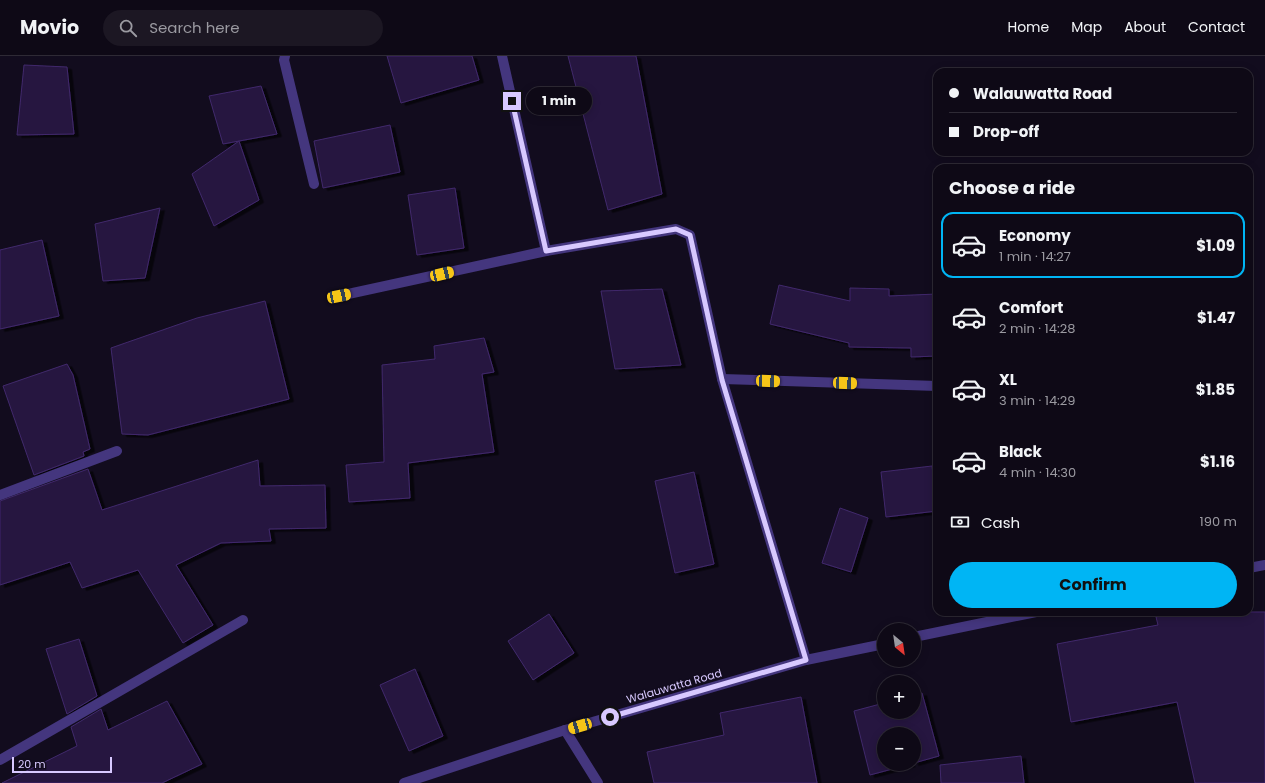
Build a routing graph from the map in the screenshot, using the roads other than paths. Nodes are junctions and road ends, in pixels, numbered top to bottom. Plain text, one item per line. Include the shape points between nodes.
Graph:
1 (285, 56) edge
2 (502, 56) edge
3 (314, 184) dead end
4 (546, 251) junction
5 (339, 296) dead end
6 (722, 380) junction
7 (933, 386) edge
8 (117, 451) dead end
9 (0, 495) edge
10 (1265, 564) edge
11 (1253, 567) edge
12 (1016, 616) edge
13 (243, 620) dead end
14 (921, 636) edge
15 (877, 645) edge
16 (806, 660) junction
17 (565, 730) junction
18 (0, 760) edge
19 (404, 783) edge
20 (598, 783) edge

1 - 3 street
2 - 4 street
4 - 5 street
4 - 6 street via 676,229 690,235
6 - 7 street
6 - 16 street
8 - 9 street
10 - 11 street
12 - 14 street
13 - 18 street
15 - 16 street, Walauwatta Road
16 - 17 street, Walauwatta Road
17 - 19 street, Walauwatta Road
17 - 20 street

